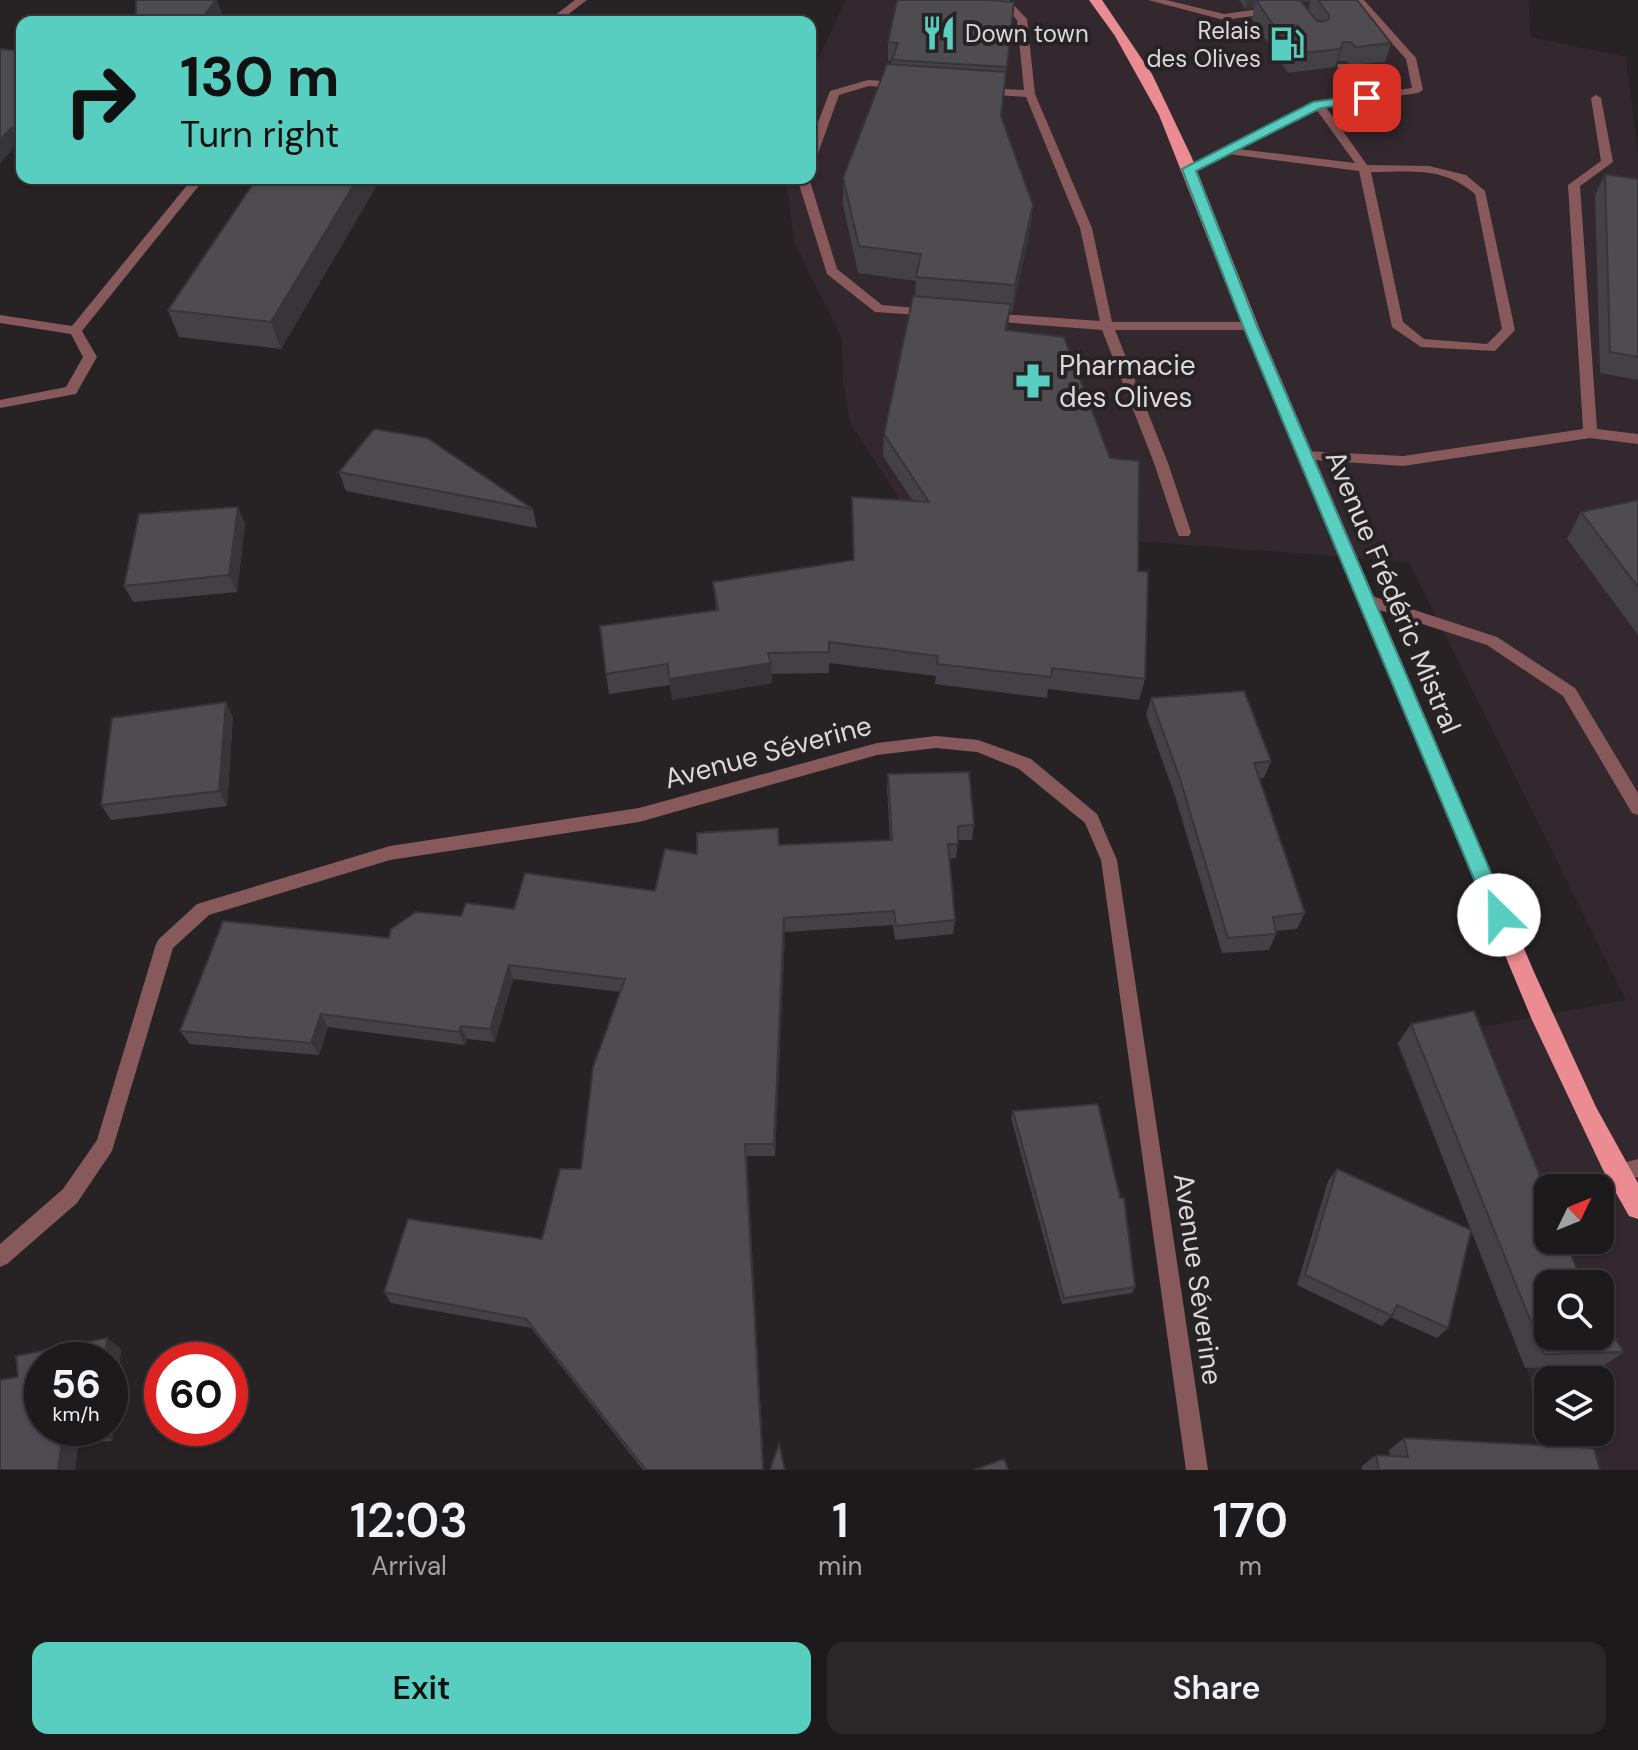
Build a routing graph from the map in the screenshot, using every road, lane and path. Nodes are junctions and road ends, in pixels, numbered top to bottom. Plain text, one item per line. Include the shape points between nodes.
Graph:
1 (582, 0) edge
2 (1003, 0) edge
3 (1095, 0) edge
4 (1153, 0) edge
5 (1358, 0) edge
6 (1281, 9) edge
7 (559, 16) edge
8 (1342, 66) edge
9 (912, 86) edge
10 (971, 90) edge
11 (1030, 94) junction
12 (1367, 98) junction
13 (1596, 98) dead end
14 (1318, 104) junction
15 (816, 142) edge
16 (1229, 151) junction
17 (1364, 168) junction
18 (1189, 169) junction
19 (194, 184) edge
20 (805, 184) edge
21 (940, 313) edge
22 (970, 316) edge
23 (0, 319) edge
24 (1107, 326) junction
25 (1250, 326) junction
26 (75, 331) junction
27 (0, 404) edge
28 (1590, 433) junction
29 (1638, 439) edge
30 (1305, 456) junction
31 (1184, 532) dead end
32 (1366, 600) junction
33 (1638, 808) edge
34 (1638, 1168) edge
35 (1618, 1173) junction
36 (1638, 1207) edge
37 (0, 1257) edge
38 (1197, 1470) edge

1 - 7 street
2 - 11 street via 1022,19
3 - 18 main road, Avenue Frédéric Mistral via 1151,89
4 - 6 street via 1224,17
5 - 12 street via 1411,58 1418,90
8 - 12 street
9 - 15 street via 868,83 834,93
10 - 11 street
11 - 24 street via 1086,228
12 - 14 street
13 - 28 street via 1607,162 1574,185
14 - 16 street
14 - 17 street
16 - 17 street
16 - 18 street
17 - 17 street via 1397,324 1421,343 1490,348 1509,330 1481,193 1462,177 1429,169
18 - 25 main road, Avenue Frédéric Mistral
19 - 26 street
20 - 21 street via 831,271 879,309
22 - 24 street
23 - 26 street
24 - 25 street
24 - 31 street
25 - 30 main road, Avenue Frédéric Mistral
26 - 27 street via 90,357 71,391
28 - 29 street
28 - 30 street via 1403,461
30 - 32 main road, Avenue Frédéric Mistral
32 - 33 street via 1492,641 1569,692
32 - 35 main road, Avenue Frédéric Mistral via 1559,1058
34 - 35 street
35 - 36 main road, Avenue Frédéric Mistral
37 - 38 street, Avenue Séverine via 70,1196 105,1144 165,944 203,909 390,853 639,815 877,749 936,742 978,746 1025,764 1054,786 1091,819 1109,860

